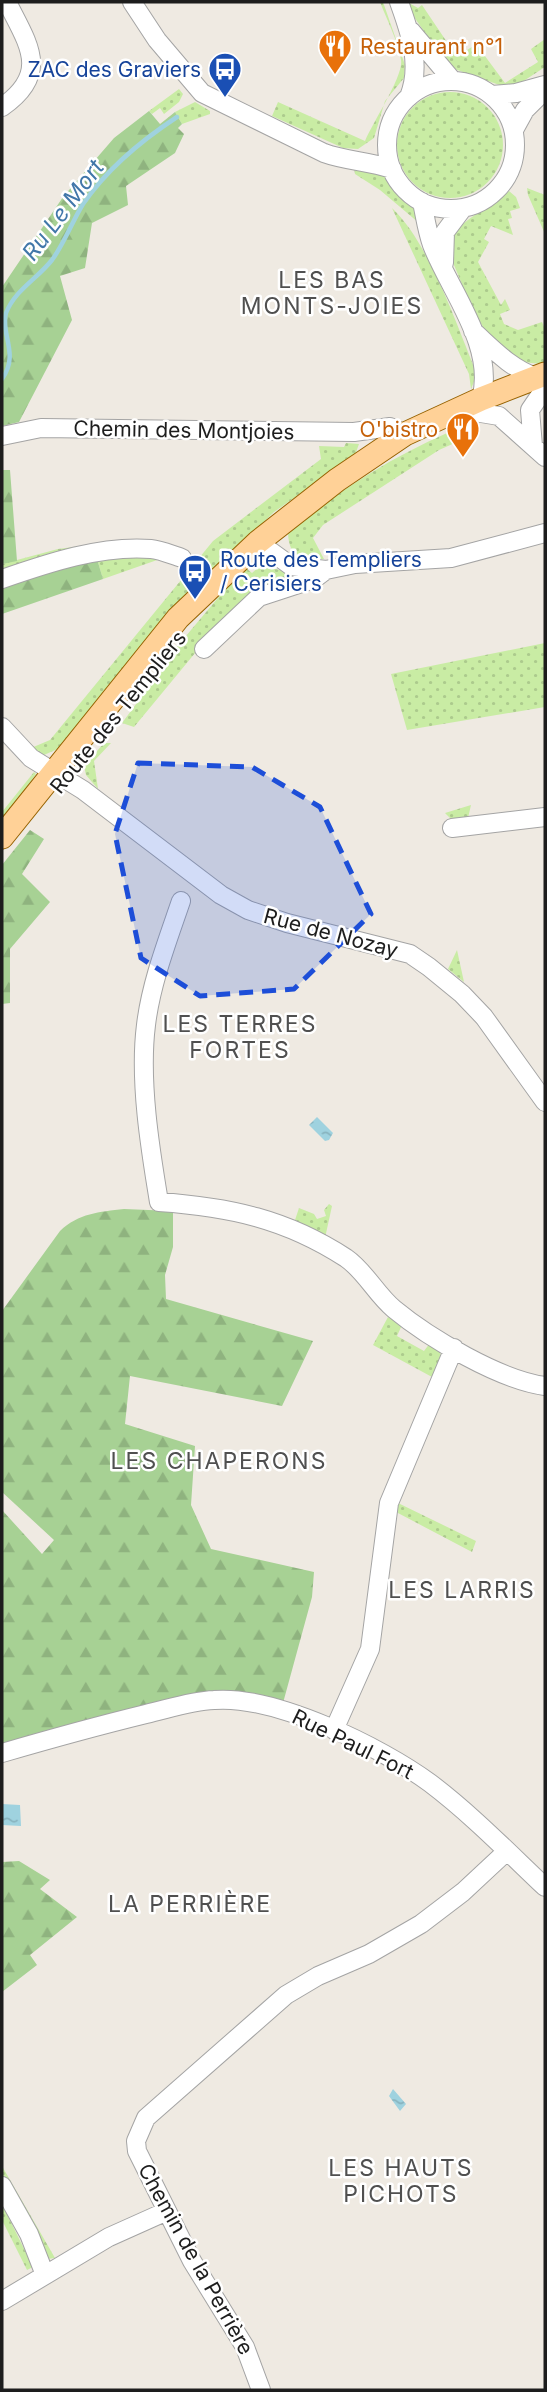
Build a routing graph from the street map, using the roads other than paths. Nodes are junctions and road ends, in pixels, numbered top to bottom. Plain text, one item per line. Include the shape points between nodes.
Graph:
1 (6, 2) edge
2 (132, 2) edge
3 (399, 2) edge
4 (407, 25) junction
5 (453, 81) junction
6 (545, 87) edge
7 (492, 95) junction
8 (410, 97) junction
9 (2, 107) edge
10 (514, 130) junction
11 (387, 138) junction
12 (358, 160) junction
13 (392, 169) junction
14 (422, 202) junction
15 (464, 208) junction
16 (444, 267) junction
17 (473, 331) junction
18 (543, 381) edge
19 (478, 405) junction
20 (368, 432) junction
21 (405, 433) junction
22 (2, 436) edge
23 (539, 452) edge
24 (375, 455) junction
25 (545, 533) edge
26 (258, 542) junction
27 (182, 558) dead end
28 (326, 570) junction
29 (2, 579) edge
30 (204, 649) dead end
31 (2, 727) edge
32 (58, 774) junction
33 (545, 817) edge
34 (452, 828) dead end
35 (2, 837) edge
36 (2, 855) edge
37 (181, 901) dead end
38 (545, 1102) edge
39 (454, 1348) junction
40 (545, 1386) edge
41 (334, 1730) junction
42 (2, 1753) edge
43 (507, 1851) junction
44 (545, 1887) edge
45 (2, 2186) edge
46 (167, 2211) junction
47 (45, 2275) junction
48 (2, 2301) edge
49 (261, 2390) edge

1 - 9 street via 27,44 32,73
2 - 12 street via 191,83 222,105 324,153 344,161
3 - 4 street
4 - 5 street
4 - 8 street via 416,66
5 - 7 street
5 - 8 street
6 - 7 street
6 - 10 street via 524,110
7 - 10 street
8 - 11 street via 391,123
10 - 15 street via 516,149 506,179 482,202
11 - 12 street
11 - 13 street
12 - 13 street
13 - 14 street via 399,182
14 - 15 street
14 - 16 street via 433,247
15 - 16 street via 445,232
16 - 17 street
17 - 18 street via 521,372
17 - 19 street via 485,373
18 - 19 main road, Route des Templiers
18 - 23 street via 530,410
19 - 21 main road, Route des Templiers
19 - 23 street via 499,416
19 - 24 main road, Route des Templiers
20 - 21 street, Chemin des Montjoies via 390,428
20 - 22 street, Chemin des Montjoies via 41,428
20 - 24 street
21 - 24 main road, Route des Templiers
24 - 26 main road, Route des Templiers
25 - 28 street via 451,558
26 - 28 street via 292,566
26 - 32 main road, Route des Templiers
27 - 29 street via 152,549 107,551 48,563
28 - 30 street via 314,579 259,597
31 - 32 street, Rue de Nozay via 31,758
32 - 35 main road, Route des Templiers
32 - 36 main road, Route des Templiers
32 - 38 street, Rue de Nozay via 220,895 248,910 410,954 463,994 484,1017
33 - 34 street
37 - 39 street via 145,1027 150,1150 159,1202 200,1205 291,1226 349,1260 393,1308
39 - 40 street via 514,1380
39 - 41 street via 389,1503 370,1649
41 - 42 street, Rue Paul Fort via 251,1702 214,1700 102,1724
41 - 43 street, Rue Paul Fort via 432,1784
43 - 44 street, Rue Paul Fort
43 - 46 street, Chemin de la Perrière via 421,1924 286,1995 146,2118 136,2141 137,2151
45 - 47 street
46 - 47 street via 109,2237
46 - 49 street, Chemin de la Perrière via 191,2261 244,2347
47 - 48 street

